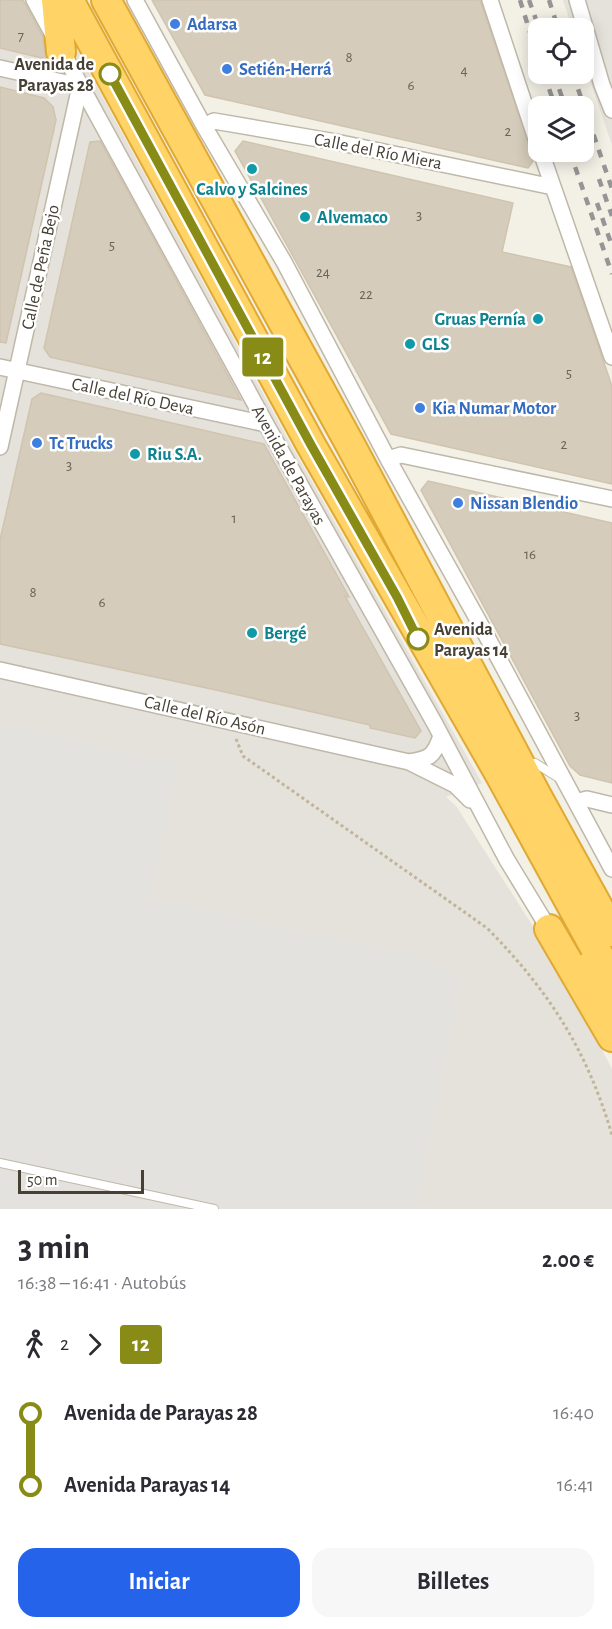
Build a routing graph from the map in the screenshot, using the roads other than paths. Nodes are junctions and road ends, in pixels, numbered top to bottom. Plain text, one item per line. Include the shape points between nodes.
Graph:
1 (34, 0) edge
2 (56, 0) edge
3 (69, 0) edge
4 (106, 0) edge
5 (135, 0) edge
6 (490, 0) edge
7 (577, 0) edge
8 (61, 52) junction
9 (0, 68) edge
10 (80, 86) junction
11 (612, 110) edge
12 (528, 115) edge
13 (204, 126) junction
14 (544, 162) edge
15 (553, 187) junction
16 (612, 357) edge
17 (0, 367) edge
18 (17, 371) junction
19 (266, 424) junction
20 (0, 447) edge
21 (388, 459) junction
22 (612, 499) edge
23 (423, 583) junction
24 (397, 597) junction
25 (0, 670) edge
26 (441, 736) junction
27 (410, 762) junction
28 (535, 763) junction
29 (566, 782) junction
30 (576, 802) junction
31 (612, 805) edge
32 (479, 807) junction
33 (612, 869) edge
34 (612, 907) edge
35 (549, 928) joint
36 (612, 932) edge
37 (612, 979) edge
38 (612, 1006) edge
39 (612, 1036) edge
40 (0, 1163) edge
41 (214, 1209) edge

1 - 8 street, Avenida de Parayas
2 - 8 highway
3 - 24 highway
4 - 23 highway
5 - 13 street
6 - 12 street
7 - 11 street
8 - 10 street, Avenida de Parayas
9 - 10 street
10 - 18 street, Calle de Peña Bejo
10 - 19 street, Avenida de Parayas
13 - 15 street, Calle del Río Miera via 214,121 336,142
13 - 21 street via 284,262
14 - 15 street
15 - 16 street
17 - 18 street, Calle del Río Deva
18 - 19 street, Calle del Río Deva
18 - 20 street, Calle de Peña Bejo
19 - 26 street, Avenida de Parayas
21 - 22 street via 401,455
21 - 29 street
23 - 28 highway via 501,699
23 - 36 highway
24 - 37 highway
24 - 38 highway via 511,825
25 - 27 street, Calle del Río Asón
26 - 27 street via 431,756
26 - 32 street, Avenida de Parayas
27 - 32 street, Calle del Río Asón via 455,785
28 - 29 lane
28 - 34 highway
29 - 30 street
30 - 31 street via 587,799
30 - 33 street
32 - 35 street, Avenida de Parayas
35 - 39 highway
40 - 41 lane

